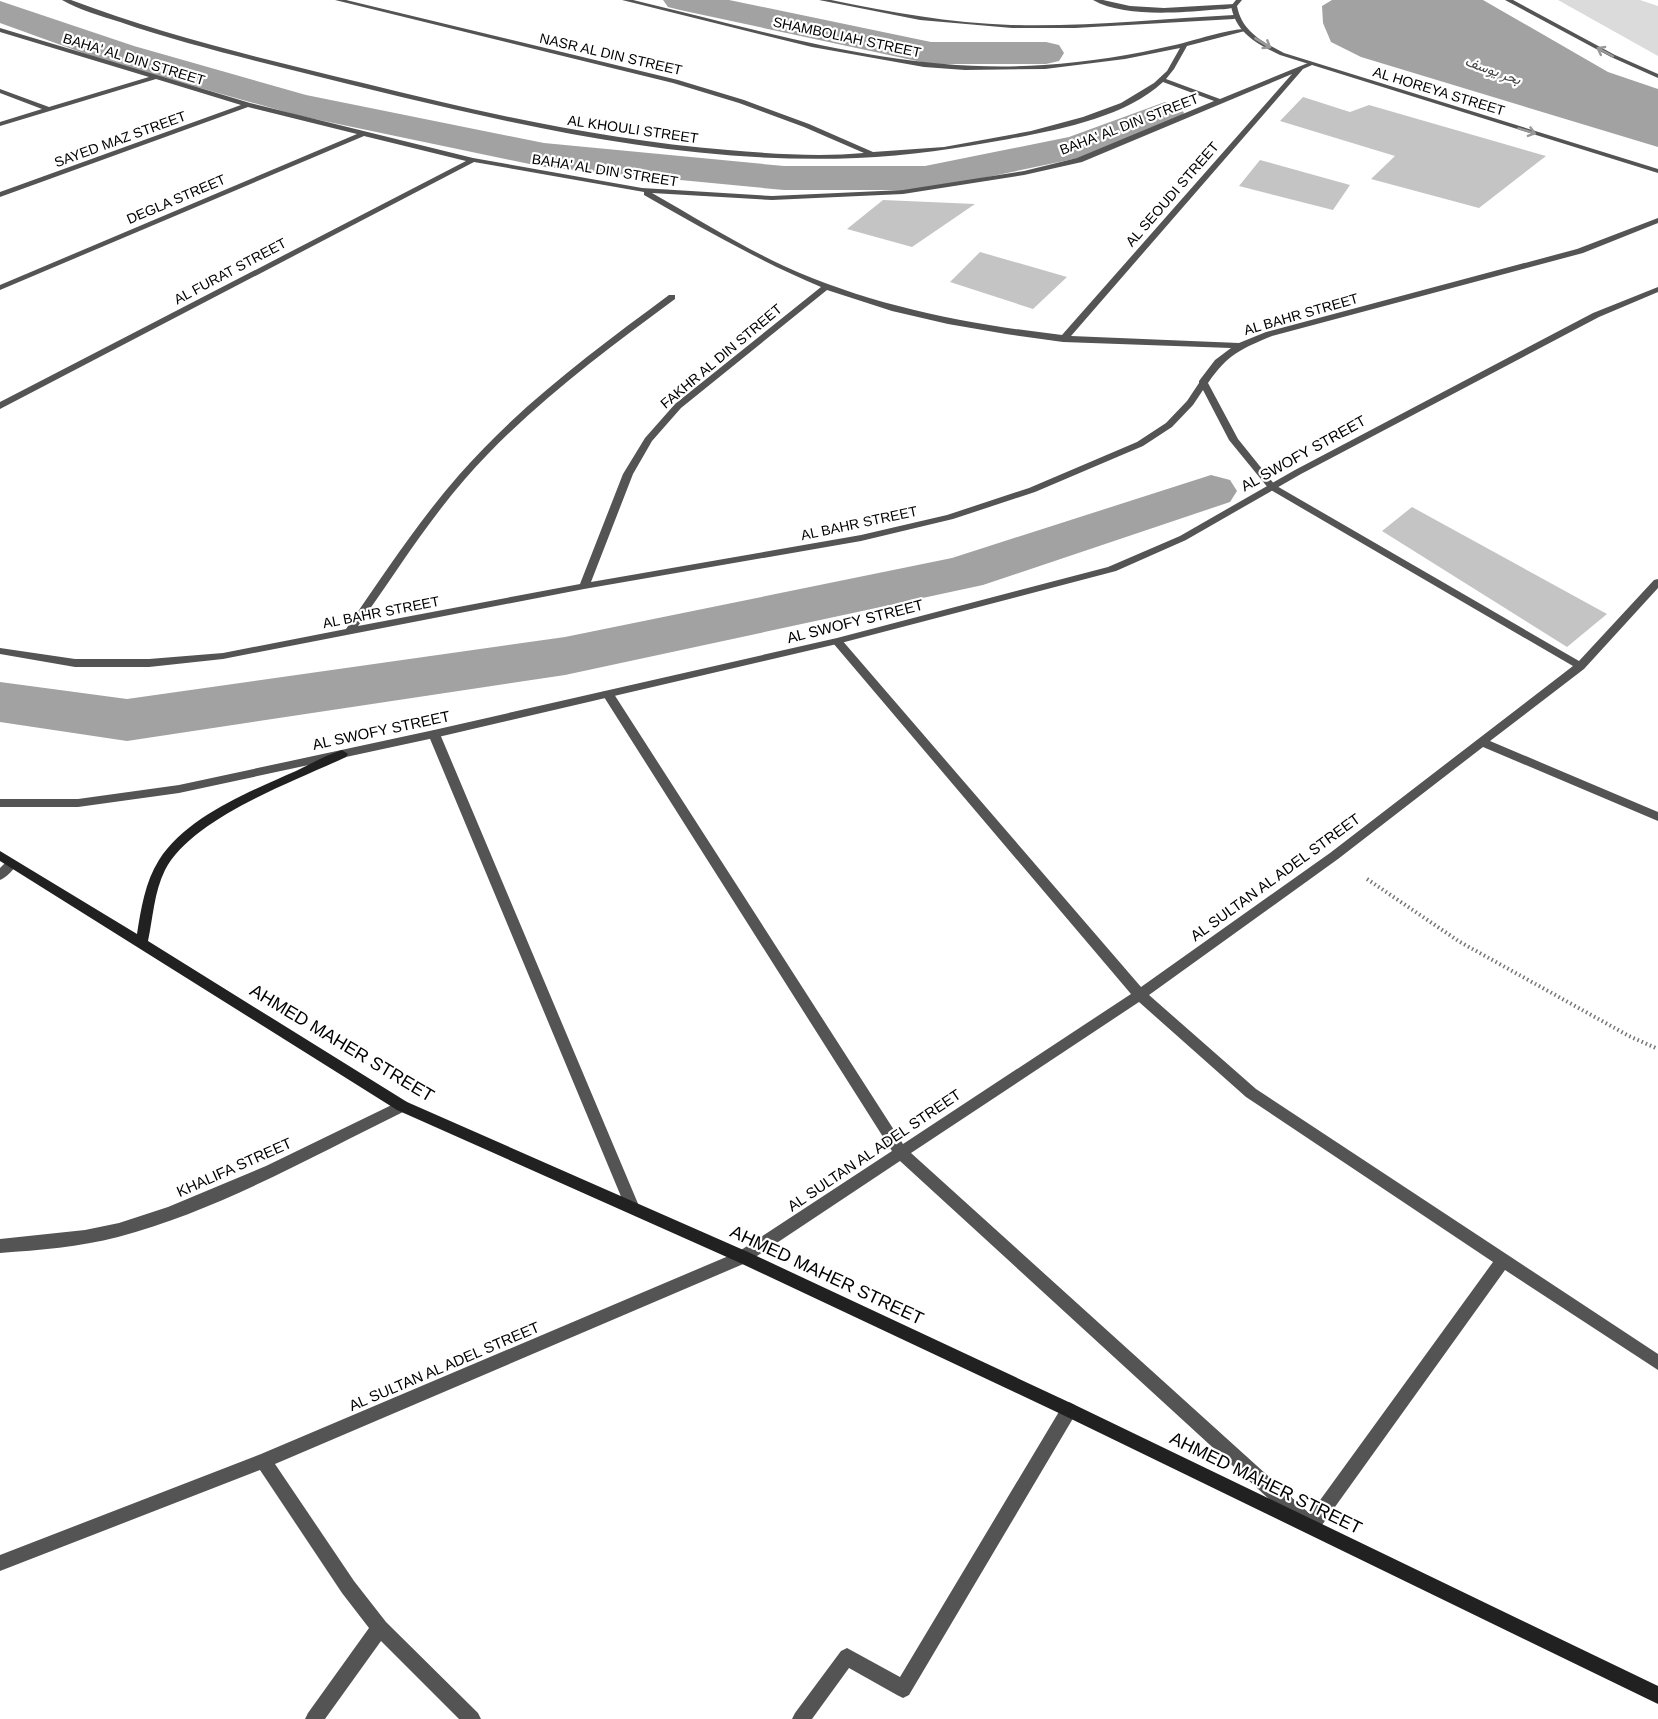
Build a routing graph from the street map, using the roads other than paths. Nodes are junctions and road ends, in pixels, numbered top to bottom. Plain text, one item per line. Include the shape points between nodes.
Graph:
1 (65, 0) edge
2 (338, 0) edge
3 (625, 0) edge
4 (822, 0) edge
5 (1096, 0) edge
6 (1508, 0) edge
7 (1236, 3) edge
8 (1234, 17) junction
9 (0, 30) edge
10 (1243, 30) junction
11 (1184, 46) junction
12 (1306, 65) junction
13 (1658, 76) edge
14 (153, 78) junction
15 (1161, 79) junction
16 (0, 91) edge
17 (1219, 101) junction
18 (248, 105) junction
19 (47, 109) junction
20 (0, 124) edge
21 (362, 134) junction
22 (871, 154) junction
23 (473, 160) junction
24 (1658, 171) edge
25 (642, 190) junction
26 (0, 195) edge
27 (1658, 220) edge
28 (827, 286) junction
29 (0, 288) edge
30 (1658, 289) edge
31 (672, 297) dead end
32 (1063, 339) junction
33 (1240, 346) junction
34 (1203, 381) junction
35 (0, 406) edge
36 (1272, 487) junction
37 (1658, 582) edge
38 (584, 586) junction
39 (349, 632) junction
40 (837, 641) junction
41 (0, 651) edge
42 (1580, 666) junction
43 (608, 694) junction
44 (434, 734) junction
45 (1482, 742) junction
46 (342, 754) junction
47 (0, 803) edge
48 (1658, 817) edge
49 (6, 859) edge
50 (0, 875) edge
51 (141, 944) junction
52 (1140, 995) junction
53 (402, 1106) junction
54 (900, 1152) junction
55 (633, 1206) junction
56 (0, 1245) edge
57 (743, 1257) junction
58 (1503, 1260) junction
59 (1658, 1363) edge
60 (1069, 1410) junction
61 (262, 1461) junction
62 (1311, 1526) junction
63 (0, 1563) edge
64 (380, 1628) junction
65 (1658, 1695) edge
66 (315, 1719) edge
67 (472, 1719) edge
68 (801, 1719) edge

1 - 22 street, AL KHOULI STREET via 255,59 589,137 712,153
2 - 22 street, NASR AL DIN STREET via 711,90 821,129
3 - 11 street, SHAMBOLIAH STREET via 881,59 926,65 1065,67
4 - 8 street via 918,19 980,25 1043,27
5 - 7 street via 1157,11
13 -> 6 street
7 - 8 street
8 - 10 street, AL HOREYA STREET
9 - 14 street, BAHA' AL DIN STREET
10 - 11 street, SHAMBOLIAH STREET
10 -> 12 street, AL HOREYA STREET
11 - 15 street, AL KHOULI STREET
12 - 17 street, BAHA' AL DIN STREET
12 -> 24 street, AL HOREYA STREET
12 - 32 street, AL SEOUDI STREET
14 - 18 street, BAHA' AL DIN STREET
14 - 19 street
15 - 17 street
15 - 22 street, AL KHOULI STREET via 1110,109 1062,126 957,147
16 - 19 street
17 - 25 street, BAHA' AL DIN STREET via 1079,160 965,184 903,192 783,198
18 - 21 street, BAHA' AL DIN STREET
18 - 26 street, SAYED MAZ STREET
19 - 20 street
21 - 23 street, BAHA' AL DIN STREET
21 - 29 street, DEGLA STREET
23 - 25 street, BAHA' AL DIN STREET
23 - 35 street, AL FURAT STREET
25 - 28 street via 782,268
27 - 33 street, AL BAHR STREET via 1580,251 1269,334
28 - 32 street via 937,319
28 - 38 street, FAKHR AL DIN STREET via 678,406 648,440 628,474
30 - 36 street, AL SWOFY STREET via 1596,315
31 - 39 street via 528,409 479,458 434,512
32 - 33 street
33 - 34 street, AL BAHR STREET via 1218,362
34 - 36 street via 1234,440
34 - 38 street, AL BAHR STREET via 1190,404 1140,444 1032,490 950,517 861,538
36 - 40 street, AL SWOFY STREET via 1183,538 1112,569
36 - 42 street
37 - 42 street, AL SULTAN AL ADEL STREET
38 - 39 street, AL BAHR STREET
39 - 41 street, AL BAHR STREET via 224,656 149,663 75,663
40 - 43 street, AL SWOFY STREET
40 - 52 street
42 - 45 street, AL SULTAN AL ADEL STREET
43 - 44 street, AL SWOFY STREET
43 - 54 street
44 - 46 street, AL SWOFY STREET
44 - 55 street
45 - 48 street
45 - 52 street, AL SULTAN AL ADEL STREET via 1334,856
46 - 47 street, AL SWOFY STREET via 128,798 78,803
46 - 51 main road via 217,815 186,836 164,861 153,889
49 - 50 street
49 - 51 main road, AHMED MAHER STREET
51 - 53 main road, AHMED MAHER STREET
52 - 54 street, AL SULTAN AL ADEL STREET
52 - 58 street via 1251,1093
53 - 55 main road, AHMED MAHER STREET
53 - 56 street, KHALIFA STREET via 216,1196 133,1226 47,1243
54 - 57 street, AL SULTAN AL ADEL STREET
54 - 62 street
55 - 57 main road, AHMED MAHER STREET
57 - 60 main road, AHMED MAHER STREET
57 - 61 street, AL SULTAN AL ADEL STREET
58 - 59 street
58 - 62 street
60 - 62 main road, AHMED MAHER STREET
60 - 68 street via 903,1689 847,1657
61 - 63 street, AL SULTAN AL ADEL STREET
61 - 64 street
62 - 65 main road, AHMED MAHER STREET
64 - 66 street
64 - 67 street

